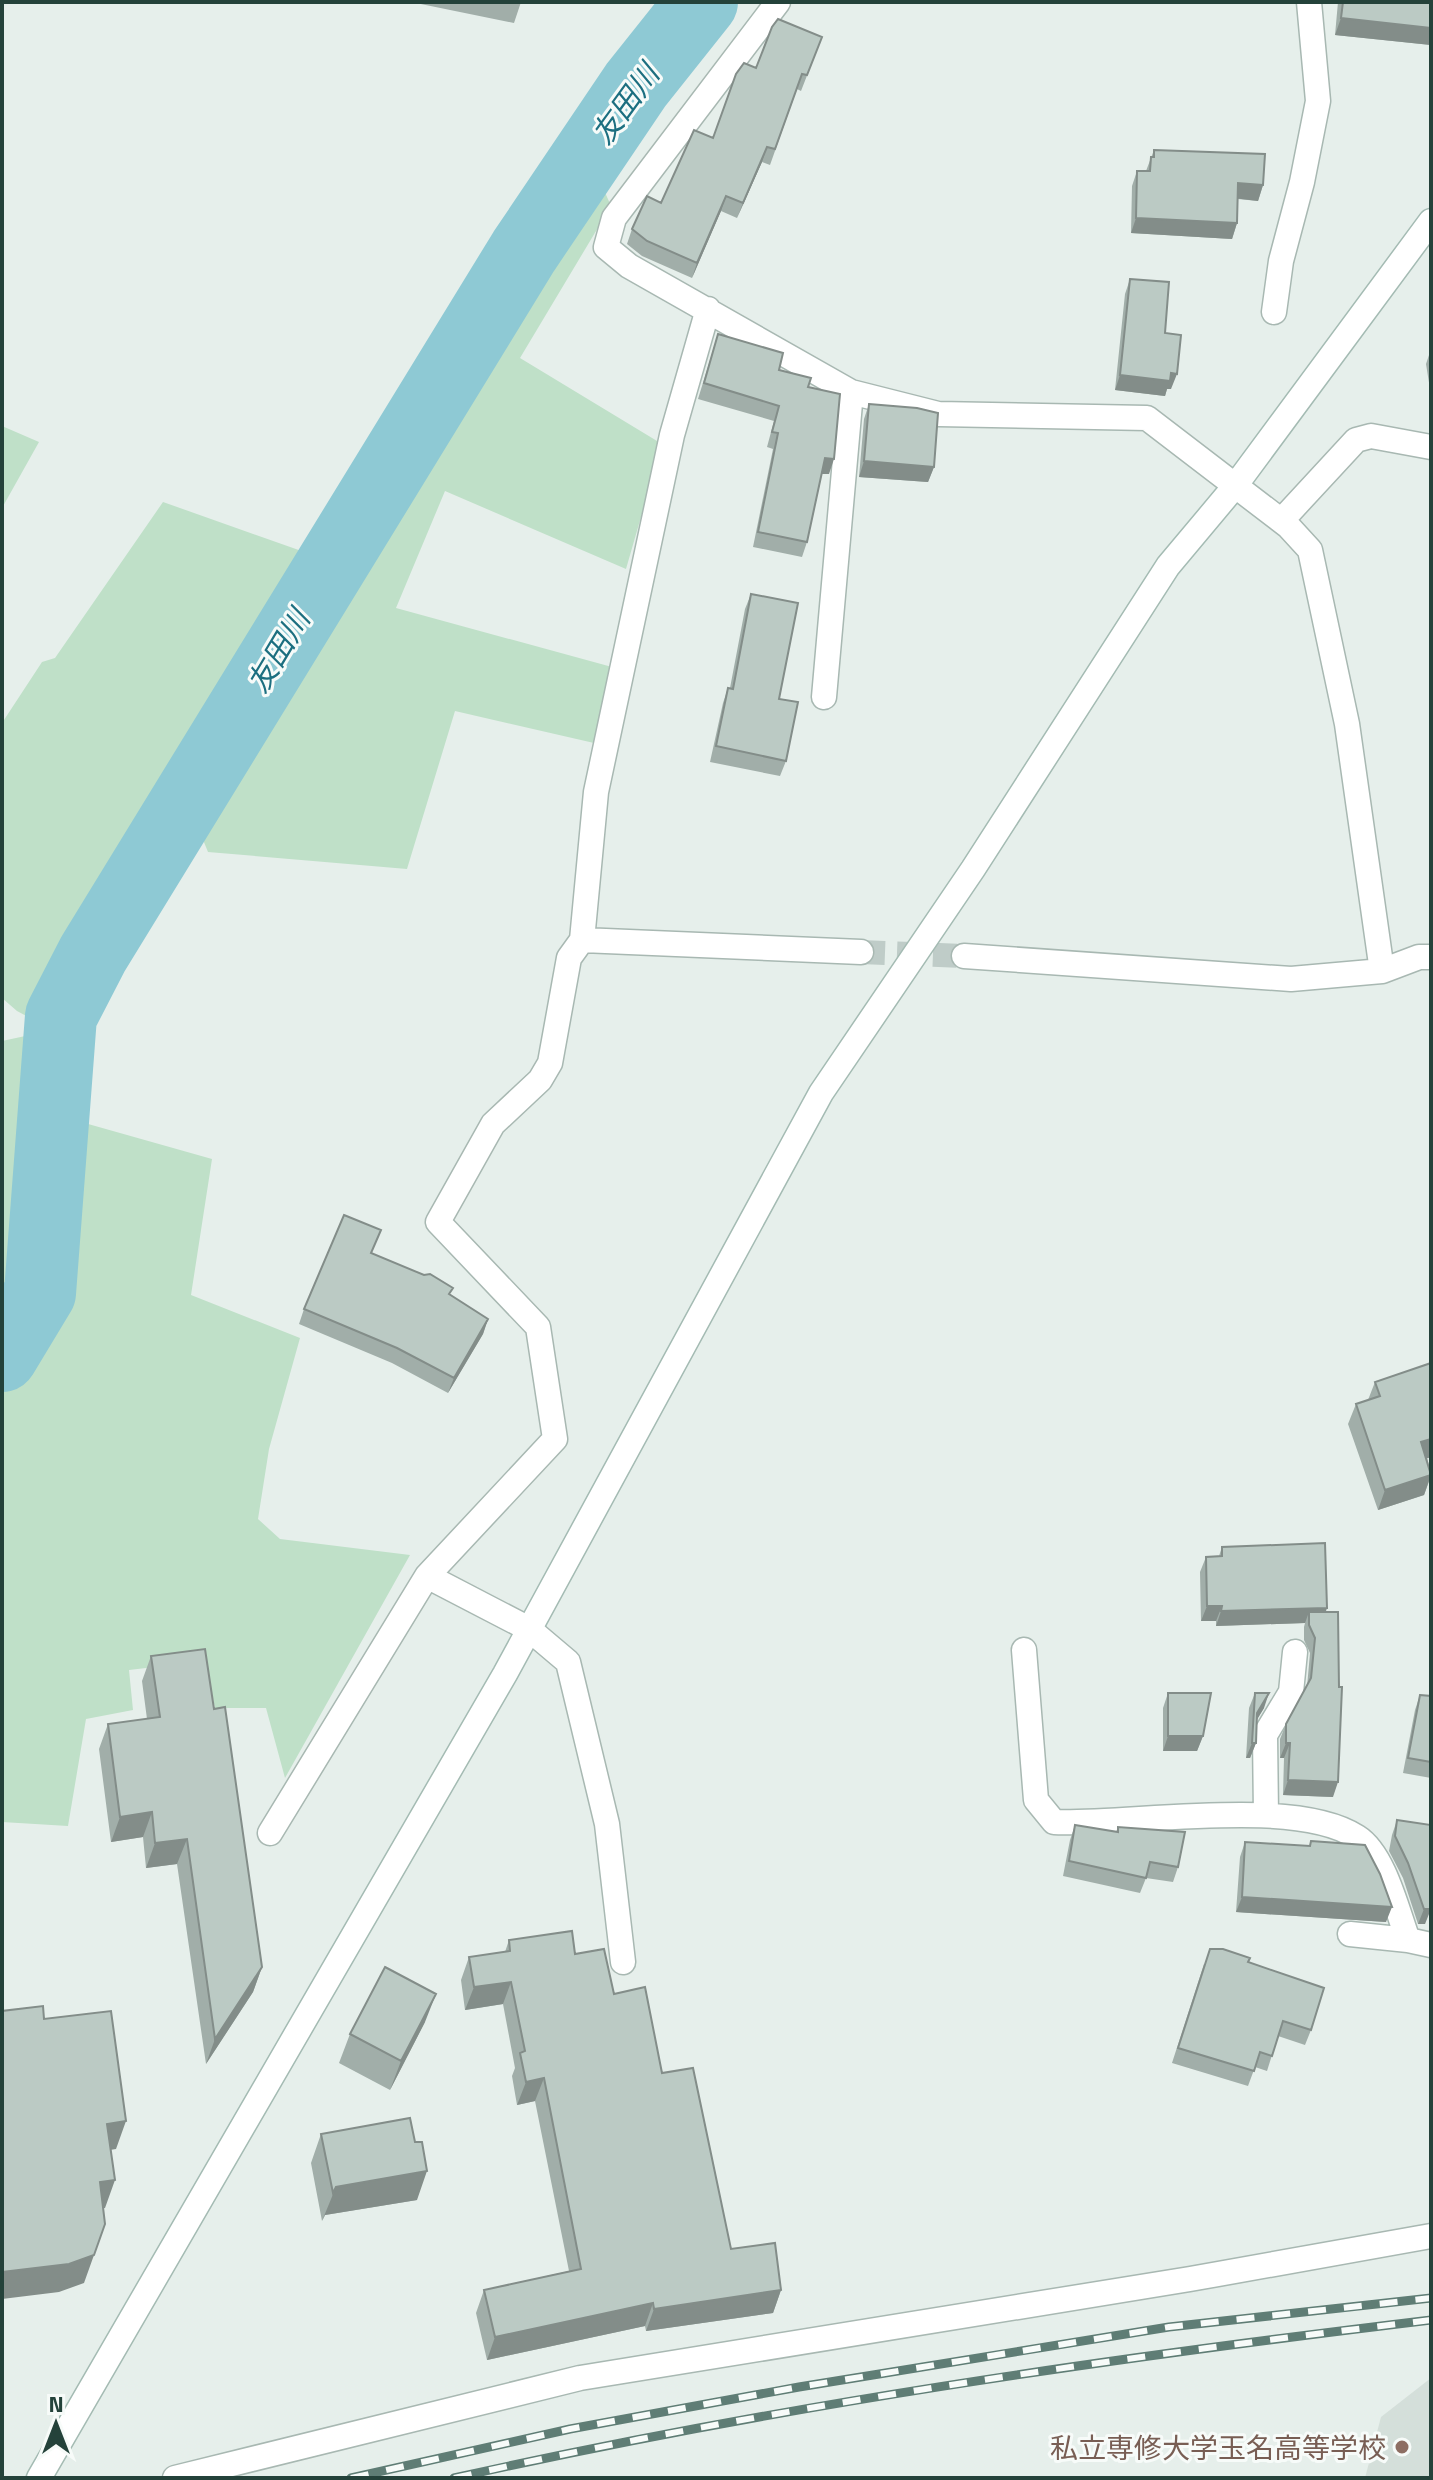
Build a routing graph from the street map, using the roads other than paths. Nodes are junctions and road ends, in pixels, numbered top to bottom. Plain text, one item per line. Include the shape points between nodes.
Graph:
1 (778, 2) edge
2 (1309, 2) edge
3 (1431, 221) edge
4 (708, 309) junction
5 (1274, 312) dead end
6 (851, 392) junction
7 (1431, 447) edge
8 (1235, 486) junction
9 (1282, 520) junction
10 (824, 697) dead end
11 (582, 940) junction
12 (861, 952) tunnel mouth
13 (964, 956) tunnel mouth
14 (1431, 957) edge
15 (1382, 971) junction
16 (427, 1576) junction
17 (529, 1629) junction
18 (1024, 1650) dead end
19 (1295, 1652) dead end
20 (1266, 1815) junction
21 (270, 1833) dead end
22 (1350, 1934) dead end
23 (1419, 1942) edge
24 (623, 1962) dead end
25 (1431, 2236) edge
26 (248, 2469) edge
27 (39, 2478) edge
28 (175, 2478) edge

1 - 4 street via 614,218 606,247 629,266
2 - 5 street via 1318,101
3 - 8 street
4 - 6 street
4 - 11 street via 672,435 596,792
6 - 8 street via 938,414 1147,418
6 - 10 street
7 - 9 street via 1371,436 1356,440
8 - 9 street
8 - 17 street via 1168,566 821,1093
9 - 15 street via 1310,550 1347,724
11 - 12 street
11 - 16 street via 569,958 550,1063 540,1080 493,1124 438,1222 538,1327 555,1439
13 - 15 street via 1291,979
14 - 15 street
16 - 17 street
16 - 21 street
17 - 24 street via 568,1662 607,1824
17 - 27 street
18 - 20 street via 1036,1800 1054,1822
19 - 20 street via 1291,1692 1265,1735
20 - 23 street via 1315,1821 1358,1837 1378,1860
22 - 23 street
25 - 26 street via 580,2378
26 - 28 street

